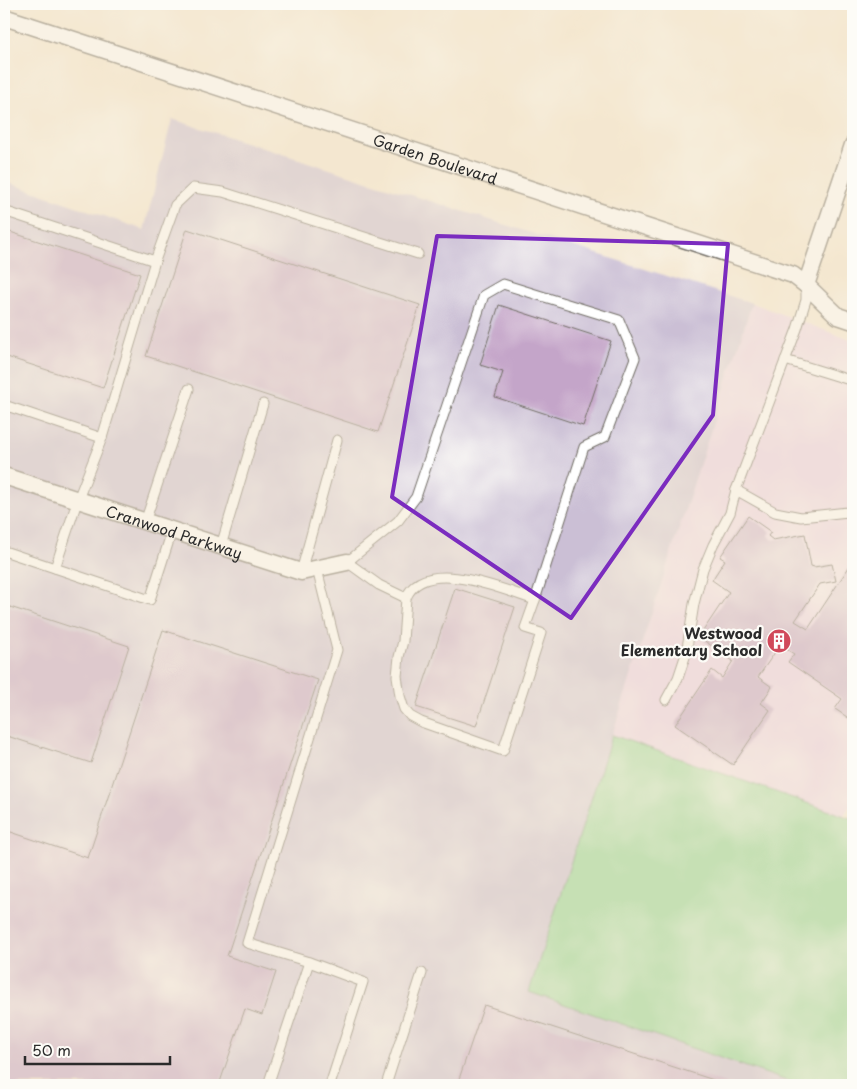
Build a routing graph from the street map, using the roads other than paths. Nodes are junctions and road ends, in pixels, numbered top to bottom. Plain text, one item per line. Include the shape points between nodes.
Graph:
1 (4, 17) edge
2 (853, 146) edge
3 (4, 211) edge
4 (418, 254) dead end
5 (155, 261) junction
6 (806, 285) junction
7 (853, 321) edge
8 (785, 360) junction
9 (853, 381) edge
10 (189, 389) dead end
11 (263, 404) dead end
12 (4, 405) edge
13 (102, 438) junction
14 (337, 440) dead end
15 (4, 476) edge
16 (736, 490) junction
17 (78, 499) junction
18 (853, 510) edge
19 (145, 522) junction
20 (172, 531) junction
21 (221, 546) junction
22 (4, 551) edge
23 (347, 562) junction
24 (55, 568) junction
25 (317, 569) junction
26 (301, 572) junction
27 (406, 598) junction
28 (535, 600) junction
29 (666, 700) dead end
30 (309, 962) junction
31 (422, 973) dead end
32 (268, 1085) edge
33 (330, 1085) edge
34 (386, 1085) edge

1 - 6 street, Garden Boulevard via 793,275
2 - 6 street
3 - 5 lane
4 - 5 lane via 223,192 193,188 176,205
5 - 13 lane
6 - 7 street, Garden Boulevard via 838,316
6 - 8 lane via 806,300
8 - 9 lane
8 - 16 lane
10 - 19 lane
11 - 21 lane
12 - 13 lane
13 - 17 lane
14 - 26 lane
15 - 17 street, Cranwood Parkway
16 - 18 lane via 775,512 801,517
16 - 29 lane via 730,513 703,569 686,654
17 - 19 street, Cranwood Parkway
17 - 24 lane
19 - 20 street, Cranwood Parkway
20 - 21 street, Cranwood Parkway
20 - 24 lane via 150,600
21 - 26 street, Cranwood Parkway
22 - 24 lane
23 - 25 street, Cranwood Parkway
23 - 27 lane
23 - 28 lane via 398,521 416,497 484,295 503,284 619,320 635,358 605,437 584,447
25 - 26 street, Cranwood Parkway
25 - 30 lane via 337,650 247,943
27 - 28 lane via 418,581 439,576 494,586
27 - 28 lane via 397,676 404,709 421,722 503,751 541,633 525,628
30 - 32 lane
30 - 33 lane via 363,982
31 - 34 lane

